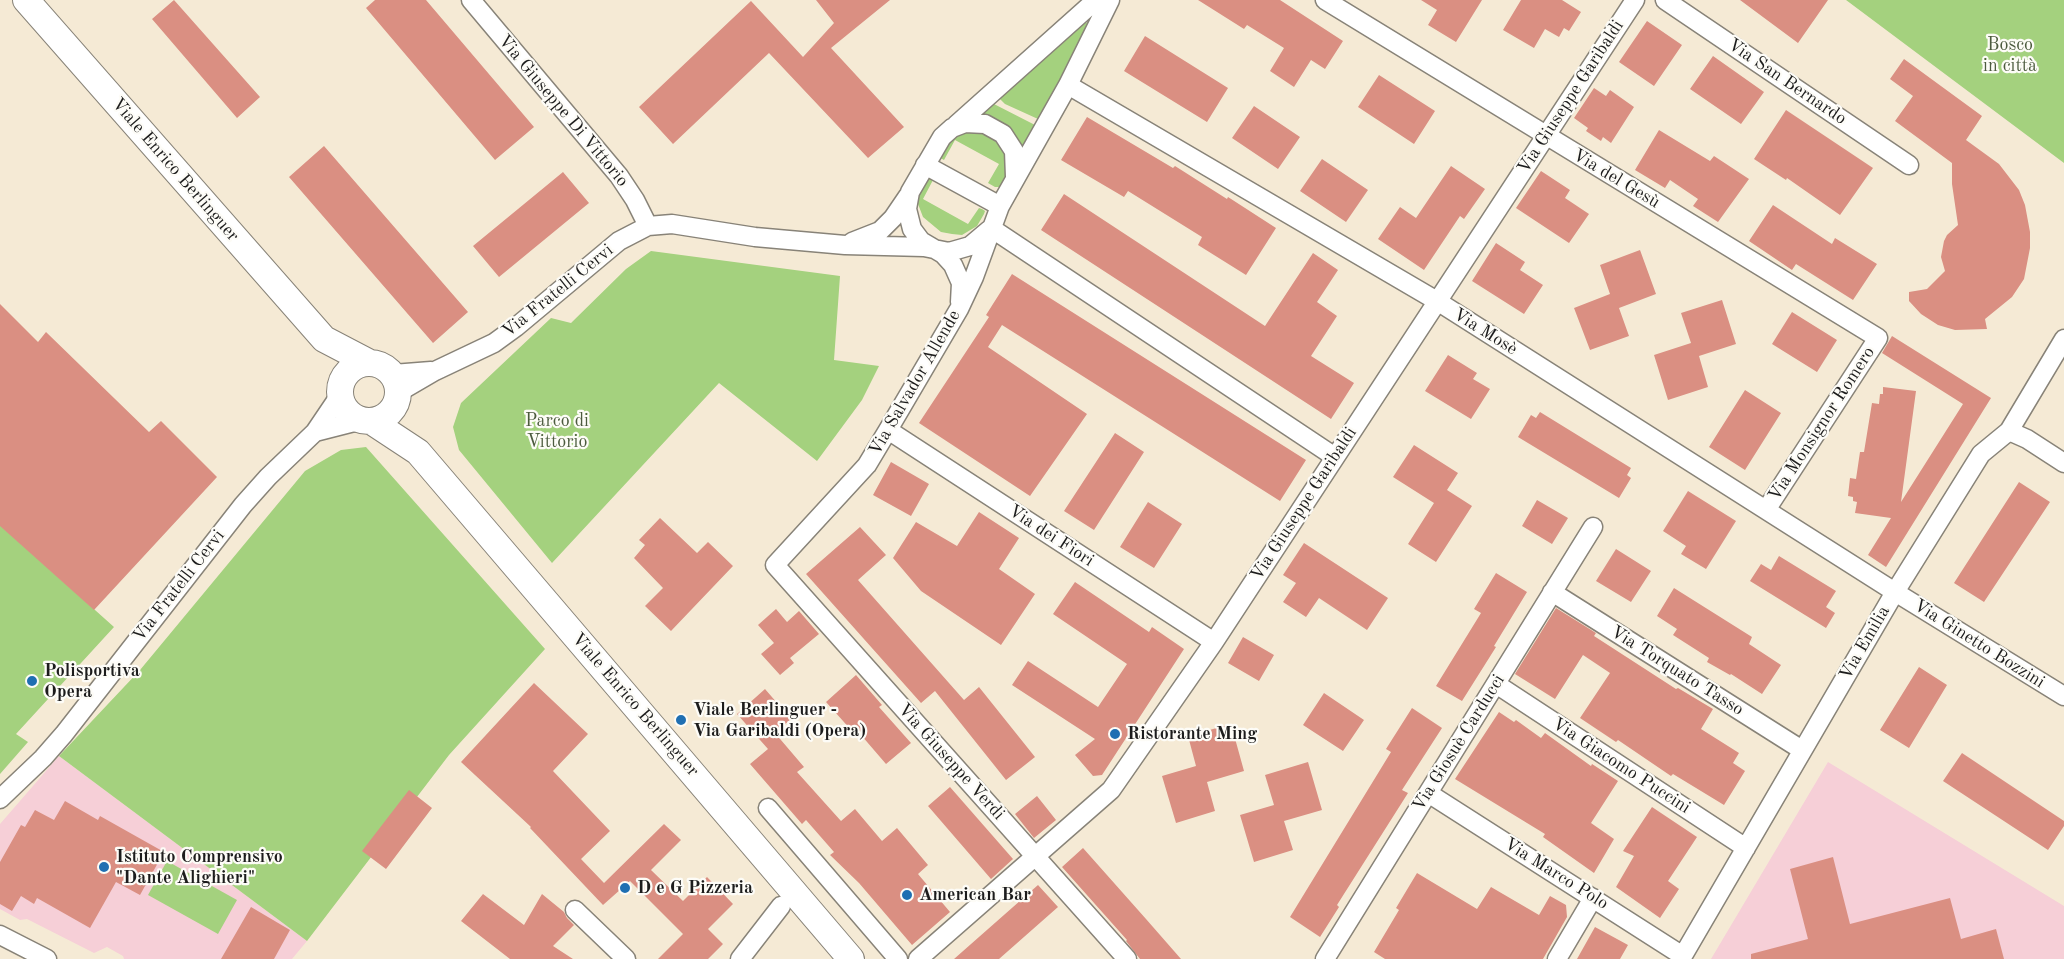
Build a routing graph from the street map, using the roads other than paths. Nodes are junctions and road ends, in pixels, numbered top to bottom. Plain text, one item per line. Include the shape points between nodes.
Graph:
1 (26, 0) edge
2 (471, 0) edge
3 (1096, 0) edge
4 (1110, 0) edge
5 (1325, 0) edge
6 (1635, 0) edge
7 (1665, 0) edge
8 (1068, 85) junction
9 (952, 128) junction
10 (1545, 136) junction
11 (925, 165) junction
12 (1909, 165) dead end
13 (1015, 177) junction
14 (910, 192) junction
15 (1000, 206) junction
16 (648, 226) junction
17 (991, 228) junction
18 (845, 245) junction
19 (932, 248) junction
20 (1437, 301) junction
21 (959, 309) junction
22 (1878, 338) joint
23 (324, 339) junction
24 (2064, 339) edge
25 (368, 362) junction
26 (396, 389) junction
27 (340, 390) junction
28 (366, 421) junction
29 (888, 430) junction
30 (2009, 431) junction
31 (315, 432) junction
32 (418, 452) junction
33 (1335, 457) junction
34 (2064, 463) edge
35 (1766, 510) junction
36 (1593, 527) dead end
37 (775, 565) joint
38 (1552, 592) junction
39 (1895, 592) junction
40 (1214, 642) junction
41 (1496, 684) junction
42 (2064, 696) edge
43 (1803, 750) junction
44 (1428, 793) junction
45 (0, 799) edge
46 (768, 808) dead end
47 (1746, 848) junction
48 (1036, 856) junction
49 (1593, 898) junction
50 (781, 906) dead end
51 (575, 910) dead end
52 (0, 935) edge
53 (1682, 957) edge
54 (47, 959) edge
55 (626, 959) edge
56 (740, 959) edge
57 (851, 959) edge
58 (898, 959) edge
59 (918, 959) edge
60 (1128, 959) edge
61 (1325, 959) edge
62 (1557, 959) edge

1 - 23 street, Viale Enrico Berlinguer
2 - 16 street, Via Giuseppe Di Vittorio via 619,176
3 - 9 street
4 - 8 street, Via Salvador Allende
5 - 10 street, Via del Gesù
6 - 10 street, Via Giuseppe Garibaldi
7 - 12 street, Via San Bernardo
8 - 13 street, Via Salvador Allende
8 - 20 street, Via Mosè
9 - 11 street via 942,136
9 - 13 street via 972,123 998,130 1014,152
10 - 20 street, Via Giuseppe Garibaldi
10 - 22 street, Via del Gesù
11 - 14 street
11 - 15 street
13 - 15 street, Via Salvador Allende
14 - 18 street via 880,231
14 - 19 street via 910,225 921,241
15 - 17 street, Via Salvador Allende
16 - 18 street via 672,224 735,235
16 - 26 street, Via Fratelli Cervi via 612,246 494,343
17 - 19 street via 960,250 945,252
17 - 21 street, Via Salvador Allende
17 - 33 street
18 - 19 street
19 - 21 street via 957,270 962,289
20 - 33 street, Via Giuseppe Garibaldi
20 - 35 street, Via Mosè
21 - 29 street, Via Salvador Allende
22 - 35 street, Via Monsignor Romero
23 - 25 street, Viale Enrico Berlinguer
23 - 27 street, Viale Enrico Berlinguer
24 - 30 street, Via Emilia
25 - 26 street via 377,363
25 - 27 street via 347,372
26 - 28 street via 387,415
26 - 32 street, Viale Enrico Berlinguer
27 - 28 street via 347,411
27 - 31 street, Via Fratelli Cervi
28 - 31 street, Via Fratelli Cervi
28 - 32 street, Viale Enrico Berlinguer
29 - 37 street, Via Salvador Allende via 867,465
29 - 40 street, Via dei Fiori
30 - 34 street
30 - 39 street, Via Emilia via 1981,454
31 - 45 street, Via Fratelli Cervi via 243,505 64,734
32 - 57 street, Viale Enrico Berlinguer
33 - 40 street, Via Giuseppe Garibaldi
35 - 39 street, Via Mosè
36 - 38 street, Via Giosuè Carducci
37 - 48 street, Via Giuseppe Verdi
38 - 41 street, Via Giosuè Carducci
38 - 43 street, Via Torquato Tasso
39 - 42 street, Via Ginetto Bozzini
39 - 43 street, Via Emilia
40 - 48 street, Via Giuseppe Garibaldi via 1111,790
41 - 44 street, Via Giosuè Carducci
41 - 47 street, Via Giacomo Puccini
43 - 47 street, Via Emilia
44 - 49 street, Via Marco Polo
44 - 61 street, Via Giosuè Carducci
46 - 58 street
47 - 53 street, Via Emilia
48 - 59 street, Via Giuseppe Garibaldi
48 - 60 street, Via Giuseppe Verdi
49 - 53 street, Via Marco Polo
49 - 62 street
50 - 56 street
51 - 55 street
52 - 54 street

